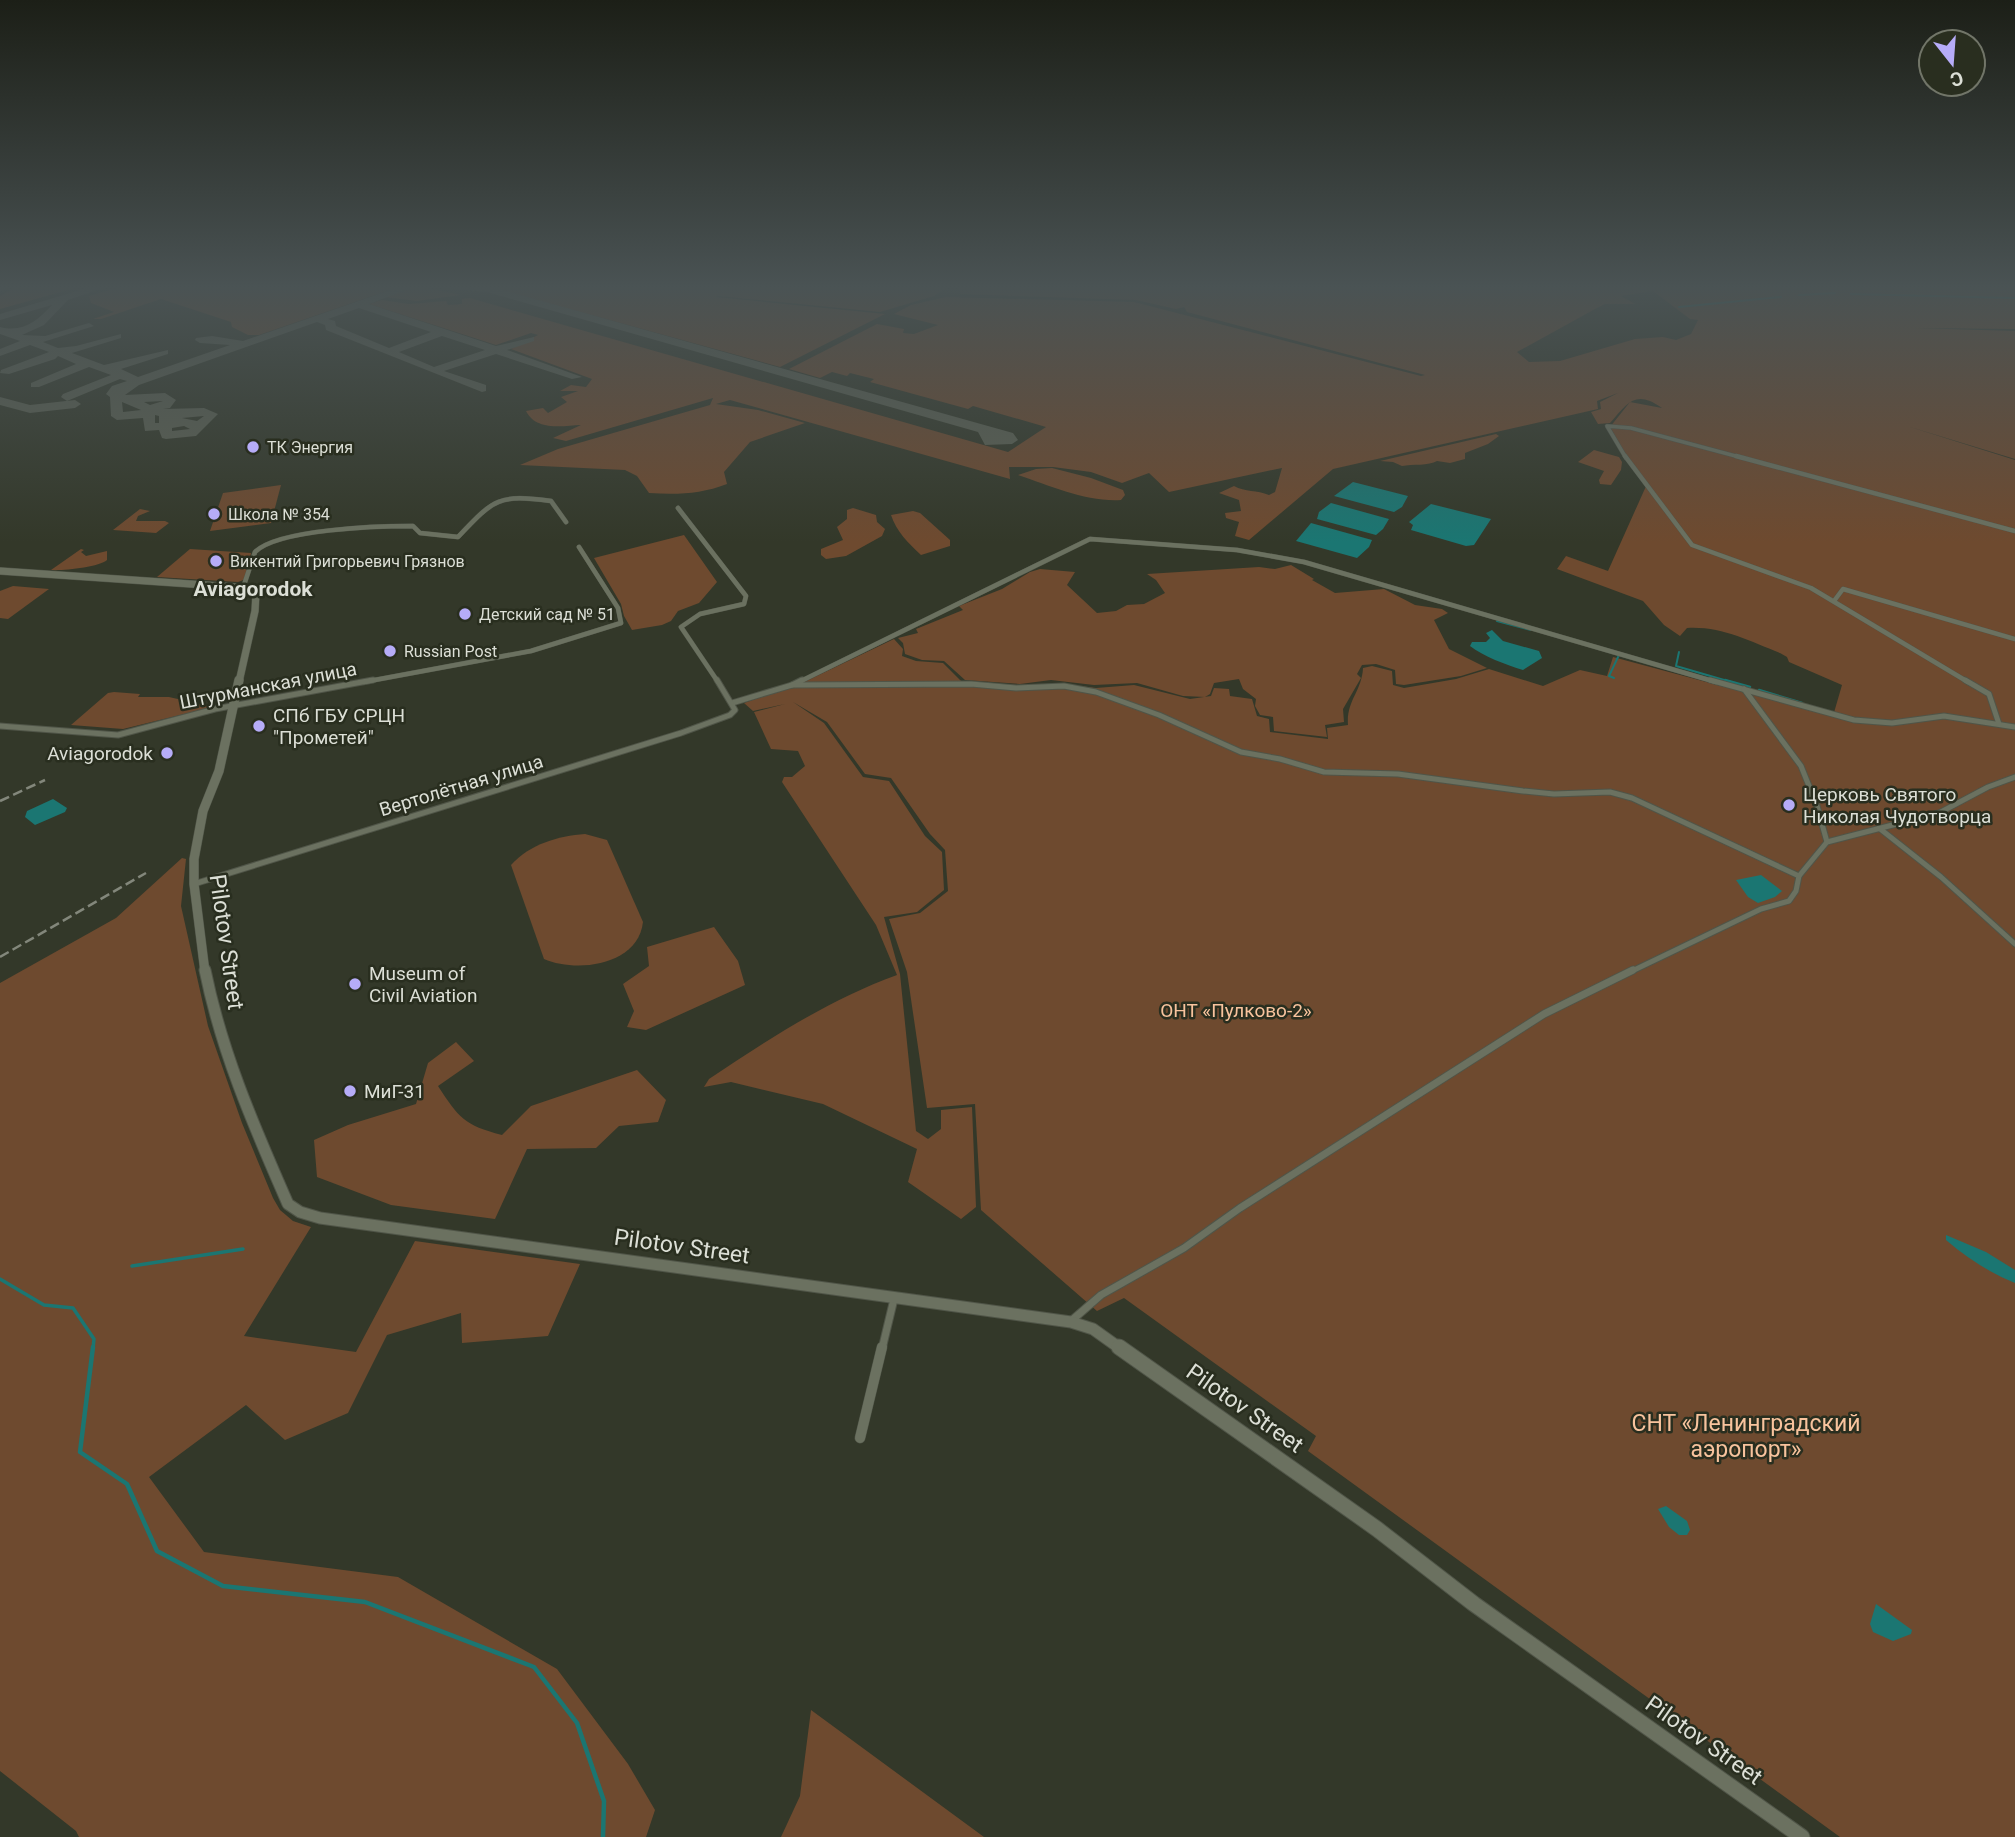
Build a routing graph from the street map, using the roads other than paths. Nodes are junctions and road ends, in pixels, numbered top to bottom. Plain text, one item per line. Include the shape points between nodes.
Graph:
1 (678, 508) dead end
2 (566, 522) dead end
3 (2015, 531) edge
4 (579, 547) dead end
5 (0, 571) edge
6 (243, 587) junction
7 (1834, 601) junction
8 (2015, 639) edge
9 (792, 685) junction
10 (1744, 688) junction
11 (234, 705) junction
12 (733, 707) junction
13 (1999, 724) junction
14 (0, 726) edge
15 (2015, 727) edge
16 (2015, 777) edge
17 (1879, 828) junction
18 (1827, 842) junction
19 (1799, 876) junction
20 (194, 884) junction
21 (2015, 944) edge
22 (894, 1299) junction
23 (1071, 1322) junction
24 (860, 1438) dead end
25 (1802, 1837) edge

1 - 12 street via 746,600 694,617 681,627
2 - 6 street via 551,501 503,497 458,537 382,524 271,542 254,552
3 - 7 street via 1607,425 1632,469 1692,544
4 - 11 street, Штурманская улица via 618,608 621,623 531,651
5 - 6 street
6 - 11 street, Pilotov Street via 257,598
7 - 8 street via 1843,589
7 - 13 street via 1989,694
9 - 10 street via 1090,539 1237,550 1304,562
9 - 12 street, Вертолётная улица
9 - 19 street via 1064,686 1096,692 1241,752 1324,772 1398,774 1554,794 1611,792
10 - 13 street via 1872,723 1944,716
10 - 18 street via 1801,766
11 - 14 street, Штурманская улица via 118,735
11 - 20 street, Pilotov Street via 219,771 203,811
12 - 20 street, Вертолётная улица via 724,718 681,733
13 - 15 street
16 - 17 street via 1939,813
17 - 18 street
17 - 21 street
18 - 19 street
19 - 23 street via 1789,901 1709,933 1545,1014 1174,1254 1101,1294
20 - 22 street, Pilotov Street via 201,951 216,1023 281,1193 300,1212 320,1219
22 - 23 street, Pilotov Street
22 - 24 street
23 - 25 street, Pilotov Street via 1093,1329 1377,1529 1474,1604

